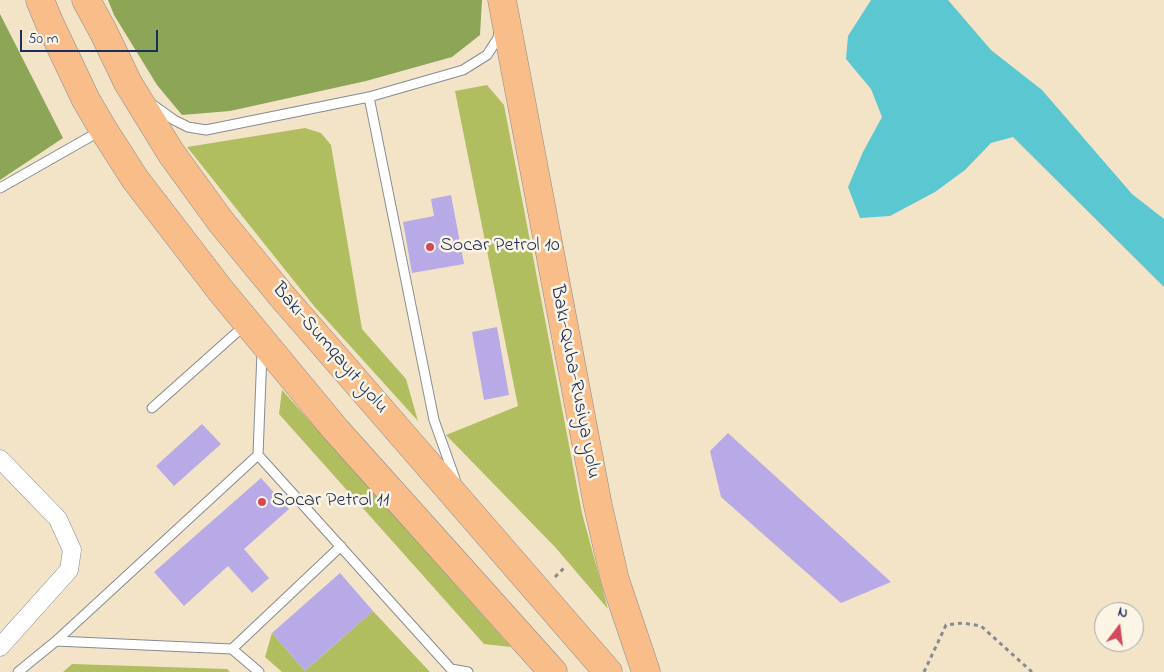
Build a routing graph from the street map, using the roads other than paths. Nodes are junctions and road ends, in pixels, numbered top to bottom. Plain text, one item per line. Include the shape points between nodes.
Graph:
1 (40, 0) edge
2 (86, 0) edge
3 (503, 2) edge
4 (128, 83) junction
5 (369, 97) junction
6 (103, 129) junction
7 (0, 188) edge
8 (255, 332) junction
9 (152, 408) dead end
10 (258, 455) junction
11 (0, 459) edge
12 (466, 508) junction
13 (341, 546) junction
14 (56, 641) junction
15 (0, 648) edge
16 (232, 649) junction
17 (18, 672) edge
18 (259, 672) edge
19 (468, 672) edge
20 (553, 672) edge
21 (608, 672) edge
22 (646, 672) edge

1 - 6 highway via 86,100
2 - 4 highway, Bakı-Sumqayıt yolu
3 - 5 lane via 498,38 487,55 462,70
3 - 22 highway, Bakı-Quba-Rusiya yolu via 598,506 616,580
4 - 5 lane via 174,120 188,127 206,130
4 - 12 highway, Bakı-Sumqayıt yolu via 171,153 221,222
5 - 12 lane via 434,420
6 - 7 lane
6 - 8 highway via 135,179
8 - 9 lane
8 - 10 lane
8 - 20 highway via 336,430
10 - 13 lane
10 - 14 lane
11 - 15 street via 58,520 72,550 69,570
12 - 21 highway, Bakı-Sumqayıt yolu
13 - 16 lane
13 - 19 lane via 452,669
14 - 16 lane
14 - 17 lane
16 - 18 lane

